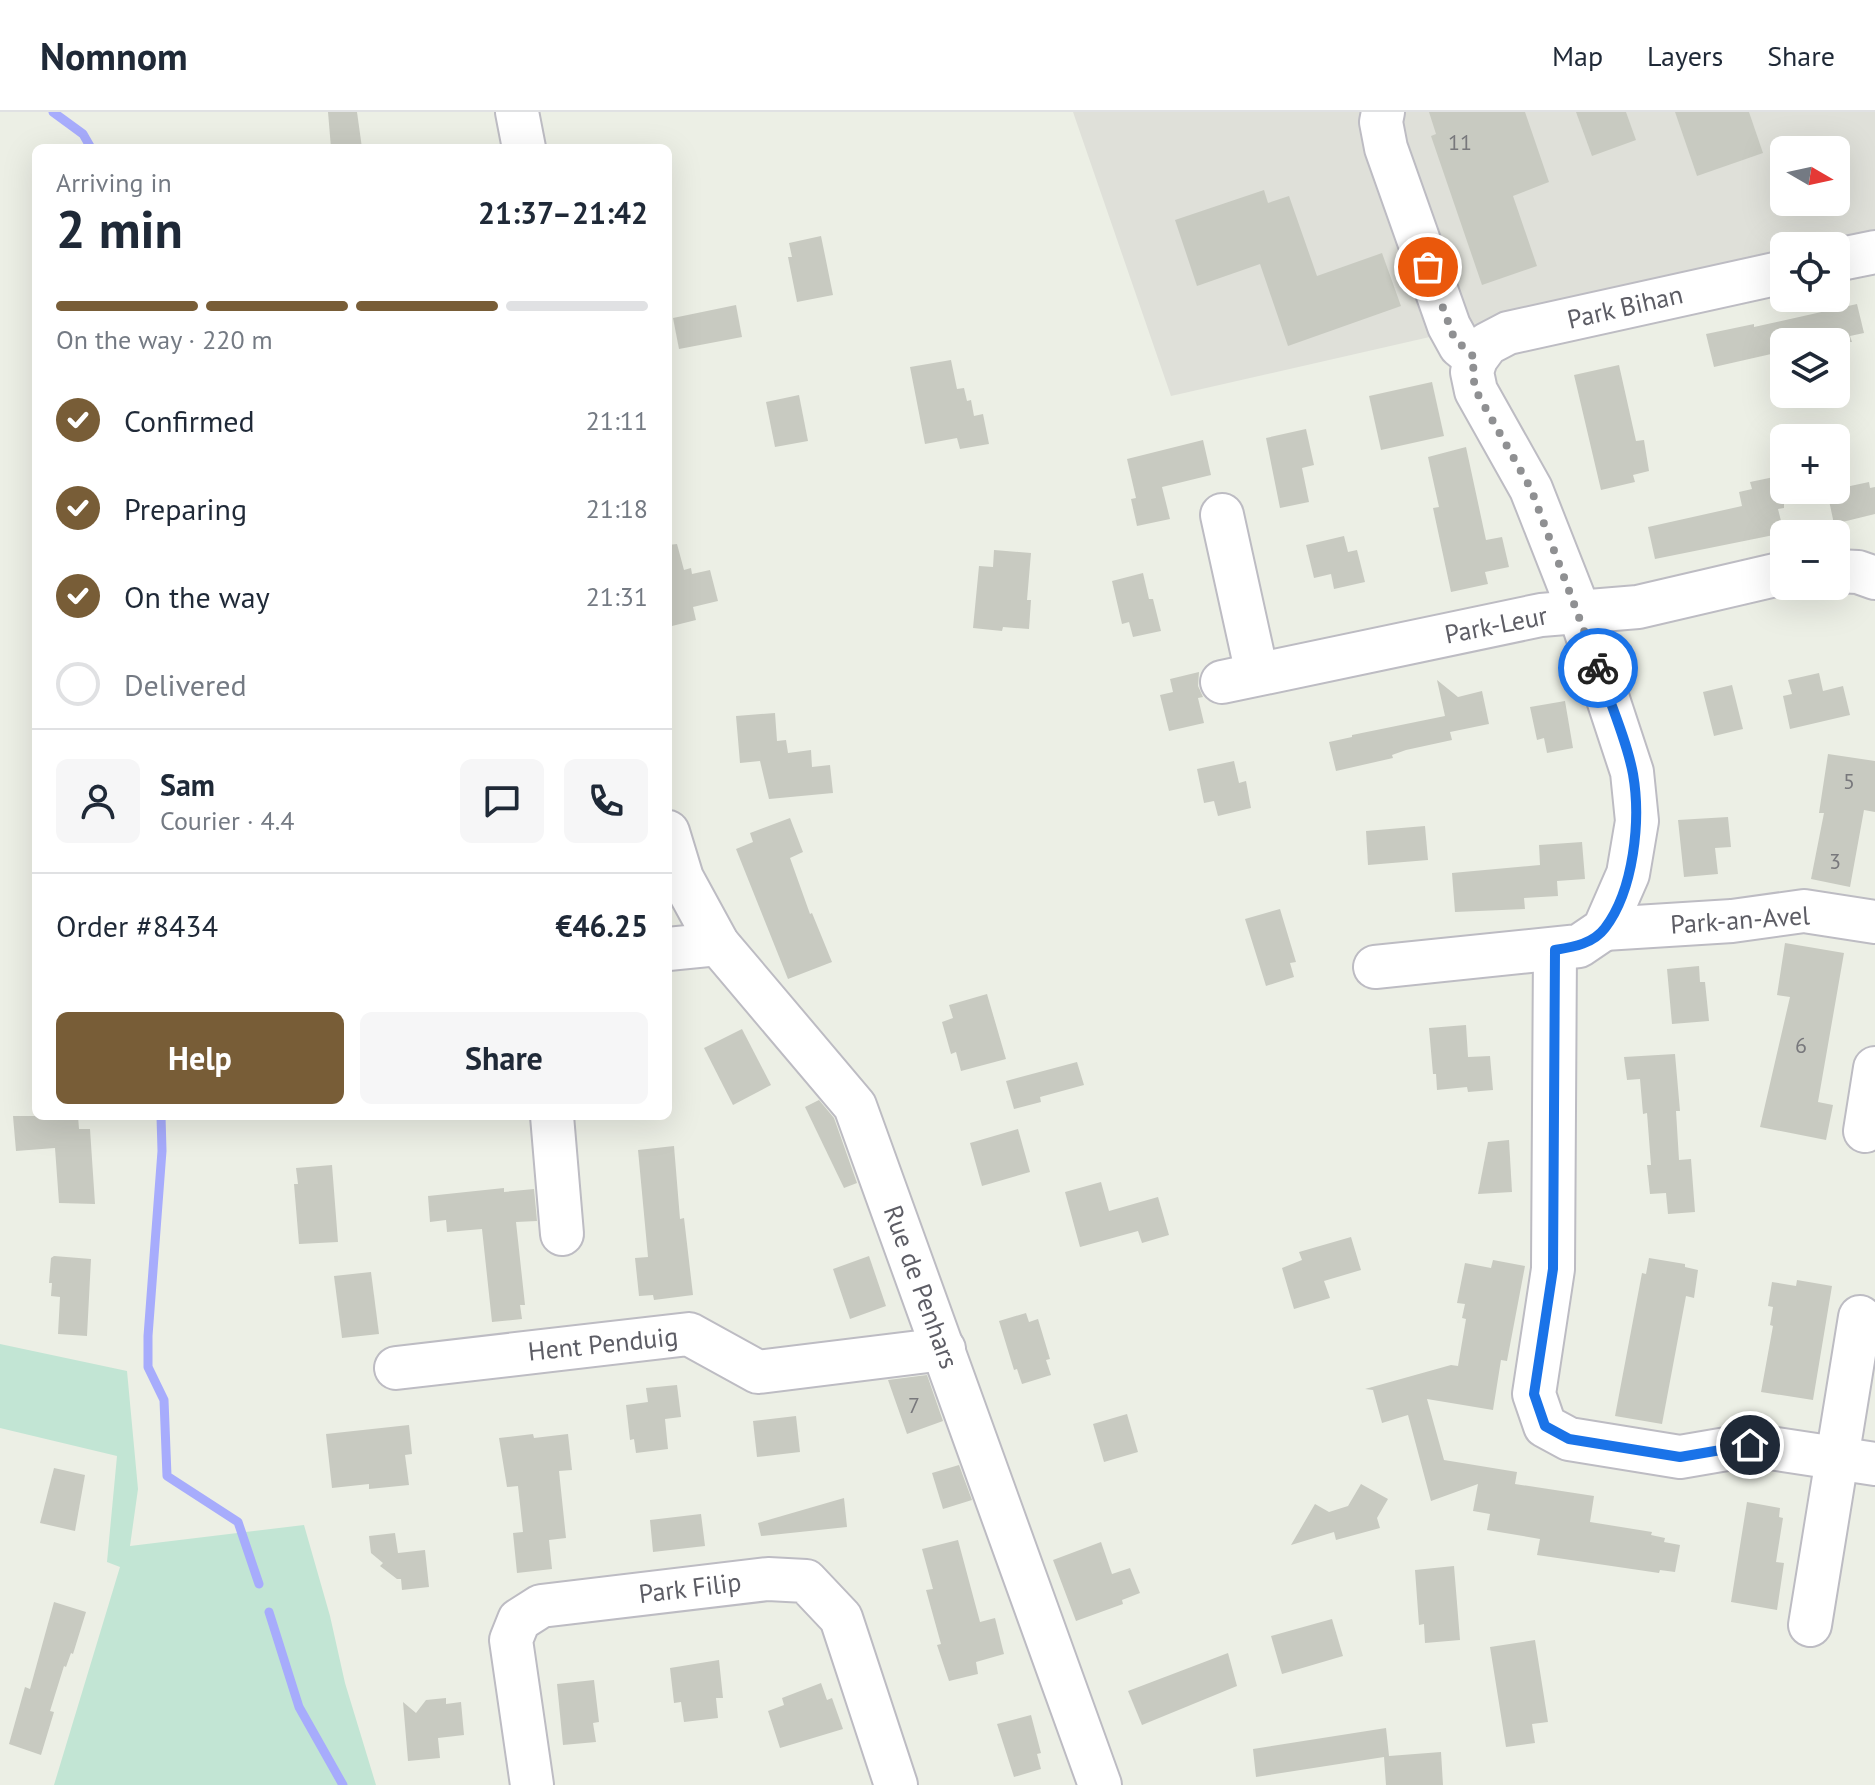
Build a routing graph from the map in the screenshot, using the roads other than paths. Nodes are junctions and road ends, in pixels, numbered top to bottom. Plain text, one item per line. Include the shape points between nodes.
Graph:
1 (517, 112) edge
2 (1383, 112) edge
3 (523, 144) edge
4 (1875, 252) edge
5 (1850, 257) edge
6 (1770, 275) edge
7 (1476, 359) junction
8 (1222, 515) dead end
9 (1850, 572) edge
10 (1770, 576) edge
11 (1875, 578) edge
12 (1579, 611) junction
13 (672, 845) edge
14 (1875, 922) edge
15 (1604, 929) junction
16 (718, 944) junction
17 (672, 949) edge
18 (1555, 950) junction
19 (1375, 967) dead end
20 (1875, 1068) edge
21 (552, 1120) edge
22 (1865, 1131) dead end
23 (562, 1234) dead end
24 (1860, 1317) dead end
25 (944, 1349) junction
26 (396, 1368) dead end
27 (1856, 1460) edge
28 (1810, 1625) dead end
29 (532, 1785) edge
30 (896, 1785) edge
31 (1100, 1785) edge

1 - 3 street
2 - 7 street via 1386,148 1449,326 1460,346
4 - 5 street
6 - 7 street, Park Bihan via 1508,333 1487,344
7 - 12 street via 1476,391 1531,489
8 - 12 street, Park-Leur via 1239,678
9 - 11 street
10 - 12 street, Park-Leur via 1638,607
12 - 15 street via 1632,772 1637,821 1628,874
13 - 16 street, Rue de Penhars via 682,878
14 - 15 street, Park-an-Avel via 1804,911
15 - 18 street via 1579,946
16 - 17 street
16 - 25 street, Rue de Penhars via 855,1106
18 - 19 street
18 - 27 street via 1553,1269 1534,1394 1545,1426 1569,1439 1680,1457 1750,1445
20 - 22 street
21 - 23 street
24 - 27 street
25 - 26 street, Hent Penduig via 758,1372 689,1334
25 - 31 street, Rue de Penhars
27 - 28 street
29 - 30 street, Park Filip via 511,1640 519,1620 541,1606 768,1579 806,1581 841,1618

